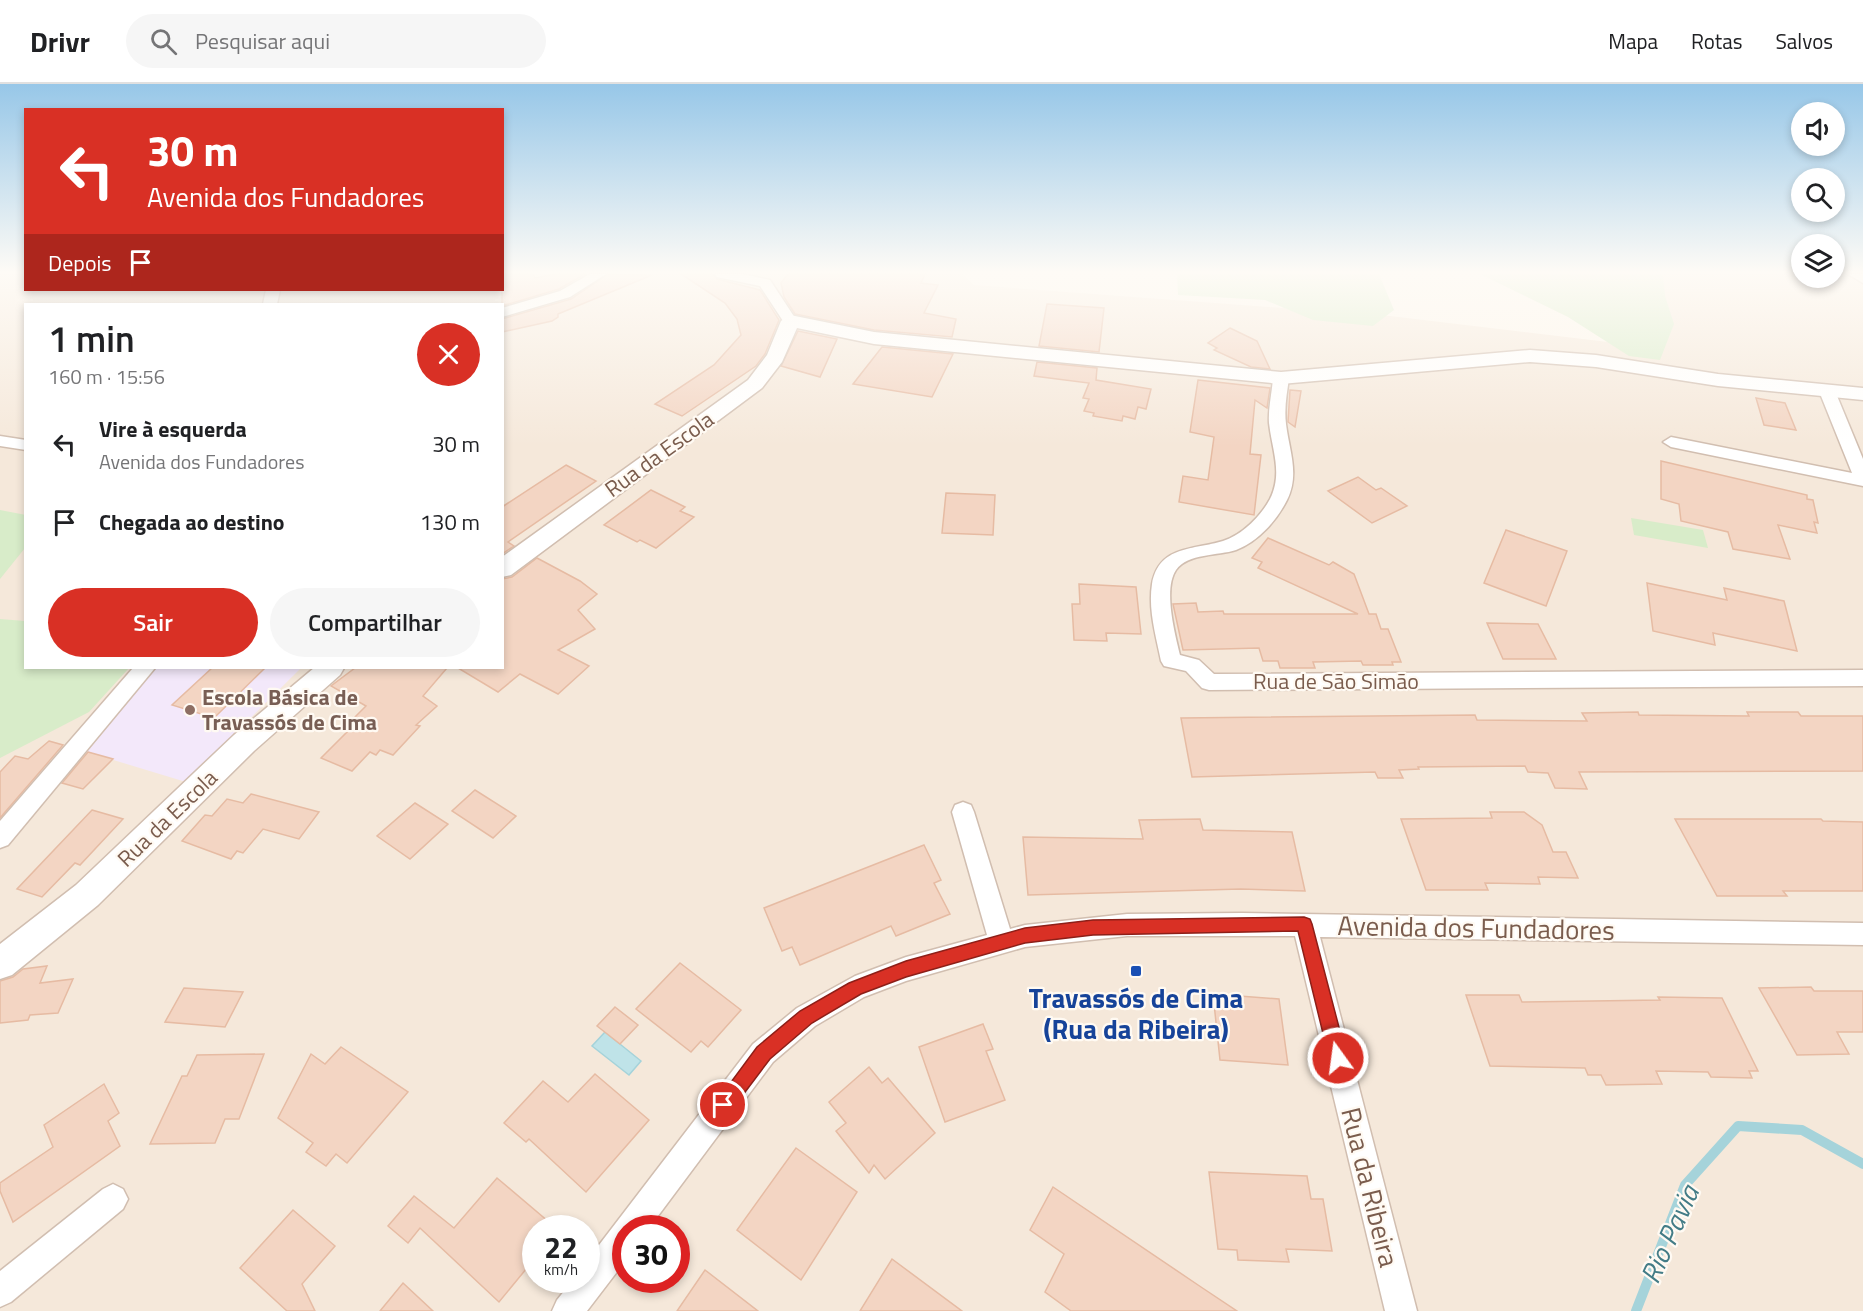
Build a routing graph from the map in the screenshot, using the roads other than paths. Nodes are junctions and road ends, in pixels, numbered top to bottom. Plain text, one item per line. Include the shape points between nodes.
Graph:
1 (787, 331) edge
2 (841, 331) edge
3 (1281, 378) junction
4 (1827, 391) junction
5 (1863, 394) edge
6 (0, 441) edge
7 (1671, 442) dead end
8 (24, 445) edge
9 (1863, 481) edge
10 (504, 567) edge
11 (144, 669) edge
12 (331, 669) edge
13 (1863, 678) edge
14 (963, 812) dead end
15 (0, 838) edge
16 (1304, 924) junction
17 (1863, 934) edge
18 (1002, 942) junction
19 (0, 964) edge
20 (113, 1199) dead end
21 (641, 1215) edge
22 (612, 1253) edge
23 (0, 1292) edge
24 (568, 1311) edge
25 (1401, 1311) edge

1 - 10 street, Rua da Escola via 770,368 754,384
2 - 3 street via 874,338
3 - 4 street via 1530,356
3 - 13 street, Rua de São Simão via 1277,416 1288,470 1280,498 1246,536 1230,545 1189,552 1165,570 1163,619 1172,661 1192,665 1209,682
4 - 5 street
4 - 9 street
6 - 8 street
7 - 9 street
11 - 15 street
12 - 19 street, Rua da Escola via 244,743 87,895
14 - 18 street
16 - 17 street, Avenida dos Fundadores
16 - 18 street, Avenida dos Fundadores via 1127,925
16 - 25 street, Rua da Ribeira
18 - 21 street, Avenida dos Fundadores via 855,988 806,1017 763,1053
20 - 23 street
22 - 24 street

